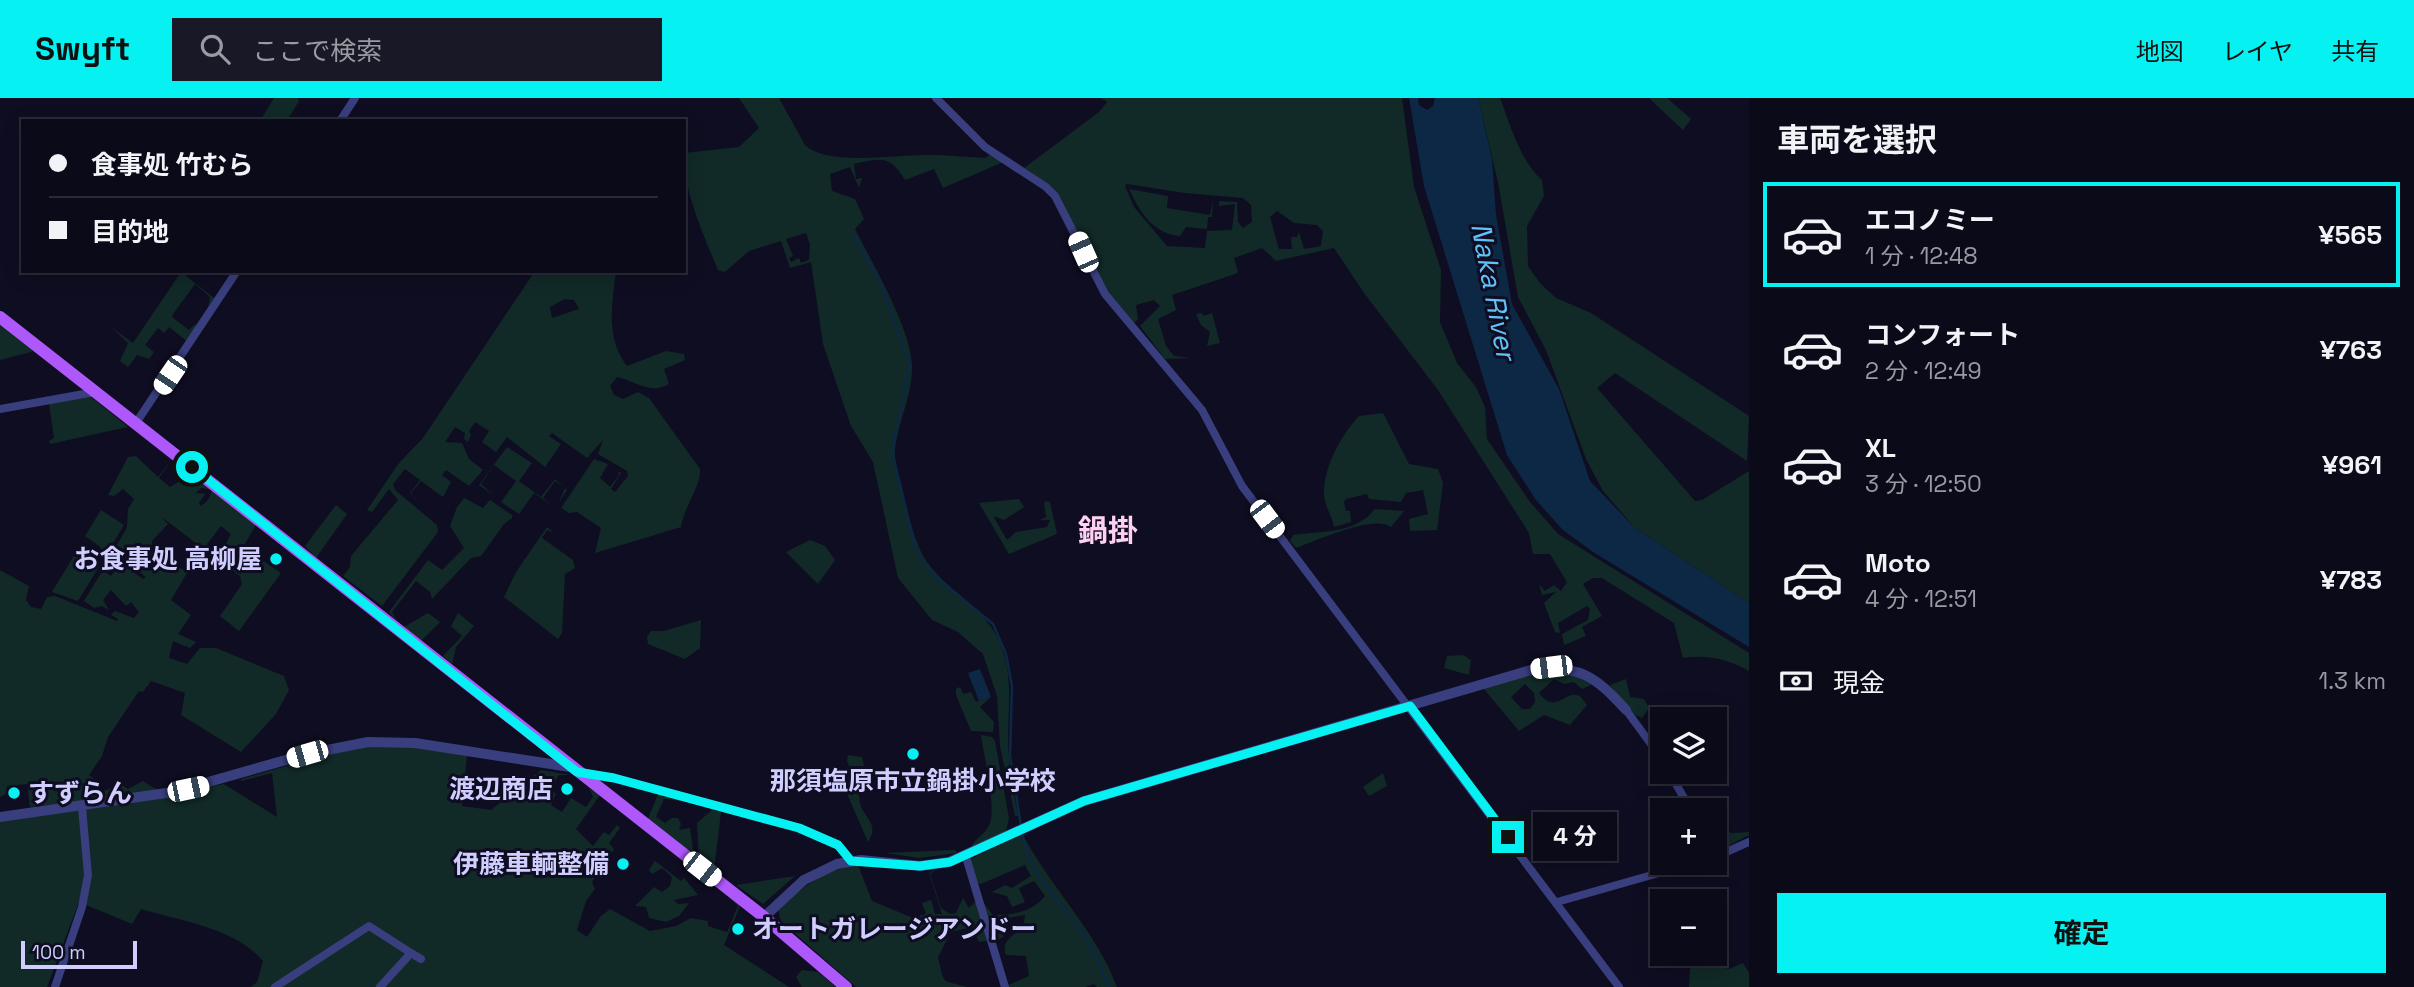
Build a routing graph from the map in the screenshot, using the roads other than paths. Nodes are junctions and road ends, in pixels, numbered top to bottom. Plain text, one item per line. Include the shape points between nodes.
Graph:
1 (355, 98) edge
2 (936, 98) edge
3 (341, 119) edge
4 (236, 273) edge
5 (0, 317) edge
6 (95, 392) junction
7 (0, 409) edge
8 (136, 423) junction
9 (1410, 706) junction
10 (1626, 710) joint
11 (1650, 743) edge
12 (573, 769) junction
13 (82, 807) junction
14 (0, 817) edge
15 (1749, 842) edge
16 (1727, 851) edge
17 (966, 857) junction
18 (851, 861) junction
19 (1652, 875) edge
20 (1557, 902) junction
21 (764, 917) junction
22 (411, 953) junction
23 (421, 959) dead end
24 (55, 987) edge
25 (275, 987) edge
26 (380, 987) edge
27 (846, 987) edge
28 (1005, 987) edge
29 (1619, 987) edge

1 - 3 street
2 - 9 street via 985,147 1055,196 1105,294 1202,410 1242,486
4 - 8 street
5 - 6 main road
6 - 7 street
6 - 8 main road
8 - 12 main road
9 - 10 street via 1551,667 1576,670 1595,679
9 - 17 street via 1084,801
9 - 20 street
10 - 11 street
12 - 13 street via 415,743 368,743 307,754 202,786
12 - 18 street via 799,828 838,845
12 - 21 main road
13 - 14 street
13 - 24 street via 88,875
15 - 16 street
17 - 18 street via 920,866
17 - 28 street
18 - 21 street via 804,880
19 - 20 street
20 - 29 street
21 - 27 main road
22 - 23 street
22 - 25 street via 364,927
22 - 26 street

